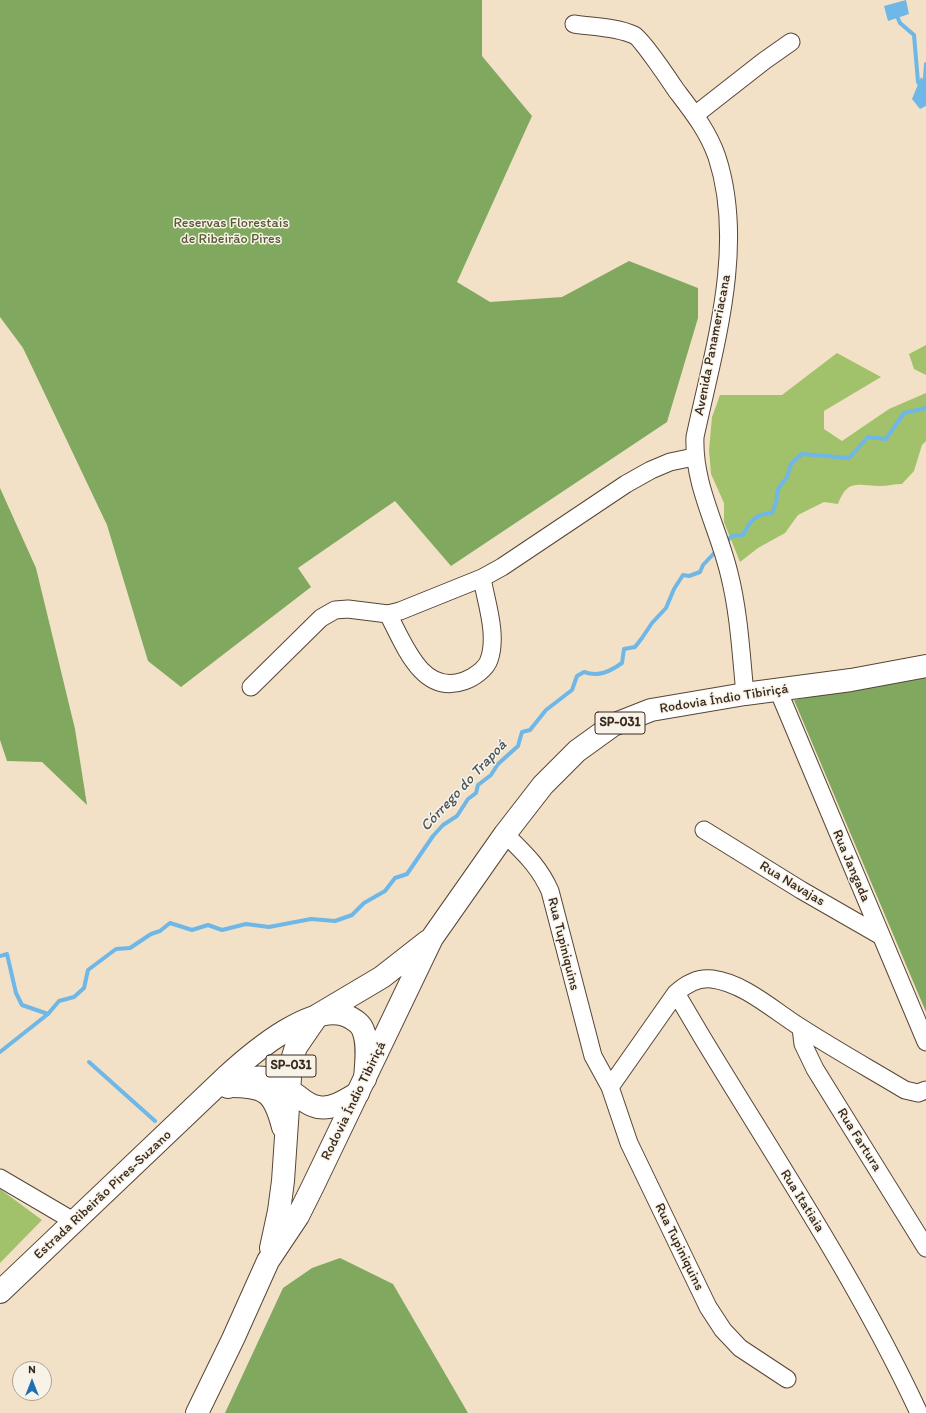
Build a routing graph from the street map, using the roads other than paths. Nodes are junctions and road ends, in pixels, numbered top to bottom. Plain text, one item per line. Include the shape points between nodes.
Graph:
1 (574, 24) dead end
2 (791, 42) dead end
3 (695, 115) junction
4 (694, 457) junction
5 (482, 578) junction
6 (388, 614) junction
7 (926, 666) edge
8 (251, 687) dead end
9 (778, 690) junction
10 (745, 694) junction
11 (704, 830) dead end
12 (505, 834) junction
13 (881, 936) junction
14 (432, 938) junction
15 (676, 993) junction
16 (318, 1015) junction
17 (801, 1028) junction
18 (926, 1042) edge
19 (230, 1086) junction
20 (362, 1086) junction
21 (610, 1087) junction
22 (288, 1090) junction
23 (926, 1090) edge
24 (205, 1098) junction
25 (287, 1140) junction
26 (0, 1178) edge
27 (75, 1222) junction
28 (926, 1248) edge
29 (268, 1261) junction
30 (0, 1292) edge
31 (787, 1379) dead end
32 (197, 1413) edge
33 (919, 1413) edge

1 - 3 street, Avenida Panameriacana via 636,35
2 - 3 street
3 - 4 street, Avenida Panameriacana via 717,156 725,191 729,251 726,293 695,437
4 - 5 street via 670,462 632,480
4 - 10 street, Avenida Panameriacana via 729,572
5 - 6 street
5 - 6 street via 492,640 489,661 473,678 453,685 433,682 413,662
6 - 8 street via 335,610 321,618
7 - 9 main road, Rodovia Índio Tibiriçá / SP-031
9 - 10 main road, Rodovia Índio Tibiriçá / SP-031
9 - 13 street, Rua Jangada
10 - 12 main road, Rodovia Índio Tibiriçá / SP-031 via 651,710 613,725 572,756 543,785
11 - 13 street, Rua Navajas
12 - 14 main road, Rodovia Índio Tibiriçá / SP-031
12 - 21 street, Rua Tupiniquins via 543,874 550,891 588,1039
13 - 18 street, Rua Jangada
14 - 16 main road, Rodovia Índio Tibiriçá / SP-031 via 382,977
14 - 20 main road, Rodovia Índio Tibiriçá / SP-031
15 - 17 street via 694,980 710,978 724,981 740,988
15 - 21 street
15 - 33 street, Rua Itatiaia via 862,1299
16 - 20 main road via 342,1014 358,1022 363,1030 366,1041
16 - 22 main road, Rodovia Índio Tibiriçá / SP-031 via 296,1047
16 - 24 main road, Estrada Ribeirão Pires-Suzano via 292,1028 251,1055
17 - 23 street via 904,1090
17 - 28 street, Rua Fartura via 803,1044 815,1069
19 - 22 main road via 245,1080 266,1078
19 - 24 main road
19 - 25 main road via 262,1089 272,1097
20 - 22 main road via 329,1107 307,1103
20 - 29 main road, Rodovia Índio Tibiriçá / SP-031 via 298,1216
21 - 31 street, Rua Tupiniquins via 628,1143 716,1319 740,1348
22 - 25 main road, Rodovia Índio Tibiriçá / SP-031
24 - 27 main road, Estrada Ribeirão Pires-Suzano
25 - 29 main road, Rodovia Índio Tibiriçá / SP-031 via 279,1211
26 - 27 street
27 - 30 main road, Estrada Ribeirão Pires-Suzano
29 - 32 main road, Rodovia Índio Tibiriçá / SP-031

